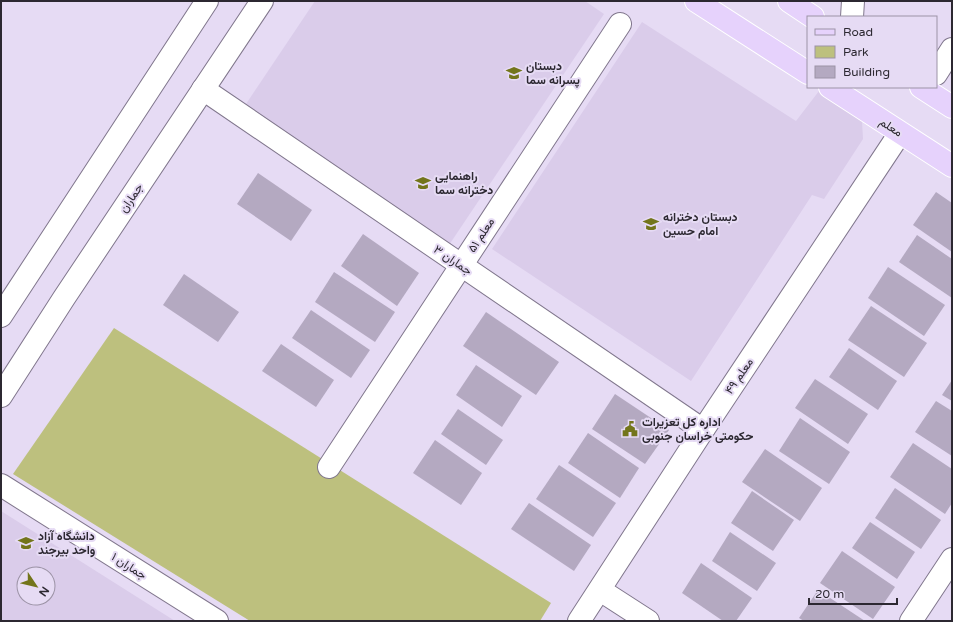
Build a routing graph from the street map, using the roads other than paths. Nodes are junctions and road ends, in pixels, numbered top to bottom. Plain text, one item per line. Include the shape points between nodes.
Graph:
1 (207, 1) edge
2 (262, 1) edge
3 (696, 1) edge
4 (789, 1) edge
5 (853, 1) edge
6 (812, 16) edge
7 (852, 16) edge
8 (620, 24) dead end
9 (952, 49) edge
10 (937, 70) edge
11 (807, 72) edge
12 (832, 88) edge
13 (931, 88) edge
14 (203, 89) junction
15 (952, 107) edge
16 (900, 133) junction
17 (952, 166) edge
18 (461, 265) junction
19 (1, 316) edge
20 (1, 396) edge
21 (703, 430) junction
22 (329, 467) dead end
23 (1, 485) edge
24 (952, 559) edge
25 (600, 590) junction
26 (217, 621) edge
27 (579, 621) edge
28 (648, 621) edge
29 (911, 621) edge

1 - 19 street
2 - 14 street, جماران
3 - 11 main road
4 - 6 main road
5 - 7 street
8 - 18 street, معلم ۵۱
9 - 10 street
12 - 16 main road, معلم
13 - 15 main road
14 - 18 street, جماران ۳
14 - 20 street, جماران
16 - 17 main road, معلم
16 - 21 street, معلم ۴۹
18 - 21 street, جماران ۳
18 - 22 street, معلم ۵۱
21 - 25 street, معلم ۴۹
23 - 26 street, جماران ۱
24 - 29 street
25 - 27 street, معلم ۴۹
25 - 28 street

